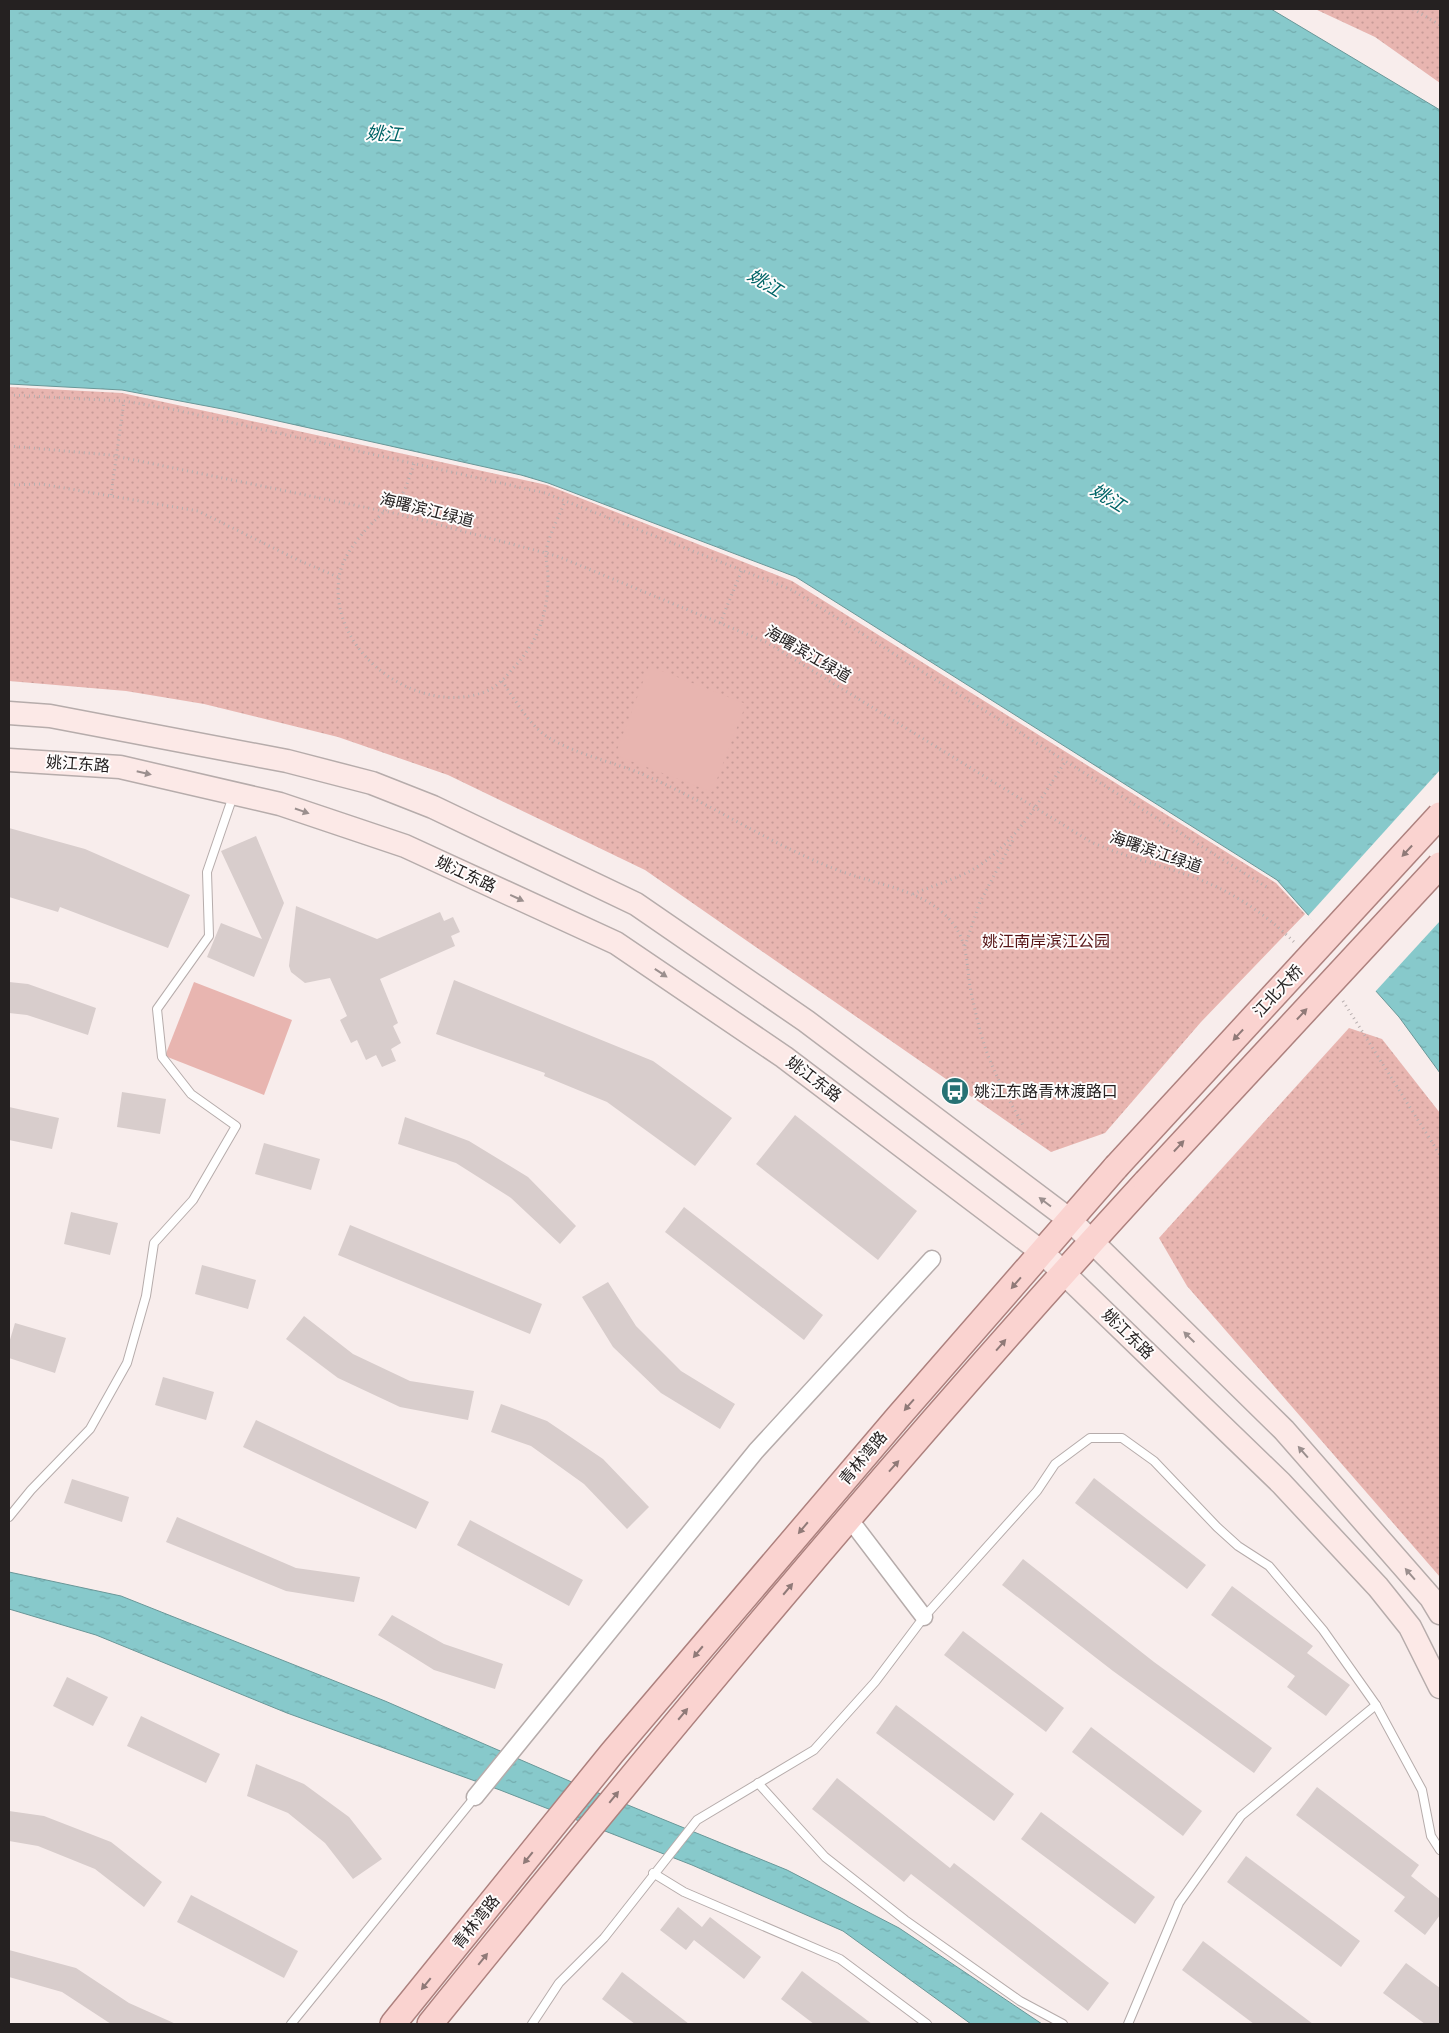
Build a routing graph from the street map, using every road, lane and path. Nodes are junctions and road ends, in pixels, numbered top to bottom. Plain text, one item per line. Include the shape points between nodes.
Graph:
1 (1413, 9) edge
2 (1440, 25) edge
3 (9, 394) edge
4 (124, 401) junction
5 (9, 446) edge
6 (116, 456) junction
7 (414, 464) junction
8 (9, 485) edge
9 (111, 495) junction
10 (565, 501) junction
11 (384, 511) junction
12 (546, 553) junction
13 (742, 570) junction
14 (339, 577) junction
15 (720, 623) junction
16 (502, 681) junction
17 (9, 713) edge
18 (9, 760) edge
19 (1065, 762) junction
20 (234, 793) junction
21 (1035, 808) junction
22 (1440, 815) edge
23 (1016, 833) junction
24 (1440, 865) edge
25 (1268, 888) dead end
26 (913, 894) junction
27 (965, 947) junction
28 (1301, 949) dead end
29 (1342, 1000) dead end
30 (1023, 1125) dead end
31 (1440, 1155) edge
32 (1116, 1166) joint
33 (1146, 1182) joint
34 (1070, 1220) junction
35 (1092, 1242) junction
36 (1043, 1252) junction
37 (932, 1259) dead end
38 (1064, 1273) junction
39 (9, 1517) edge
40 (848, 1517) junction
41 (1440, 1613) edge
42 (924, 1618) junction
43 (1440, 1687) edge
44 (1376, 1705) junction
45 (758, 1783) junction
46 (476, 1797) joint
47 (1440, 1850) edge
48 (656, 1870) junction
49 (291, 2024) edge
50 (393, 2024) edge
51 (430, 2024) edge
52 (532, 2024) edge
53 (927, 2024) edge
54 (1063, 2024) edge
55 (1128, 2024) edge

1 - 2 path
3 - 4 path
4 - 6 path
4 - 7 path
5 - 6 path, 海曙滨江绿道
6 - 9 path
6 - 11 path, 海曙滨江绿道
7 - 10 path via 545,493
7 - 11 path via 400,499
8 - 9 path via 41,484
9 - 14 path via 198,511
10 - 12 path
10 - 13 path
11 - 12 path, 海曙滨江绿道
11 - 14 path via 348,554
12 - 15 path, 海曙滨江绿道
12 - 16 path via 545,617 529,649
13 - 15 path
13 - 19 path via 792,590
14 - 16 path via 338,598 344,620 364,654 385,674 405,686 446,698 486,691
15 - 21 path, 海曙滨江绿道 via 766,642 804,664
16 - 26 path via 541,733 562,744 642,774 835,869
34 -> 17 main road via 806,1020 636,904 433,807 372,783 269,758 50,716
18 -> 20 main road, 姚江东路 via 120,767
19 - 21 path
19 - 25 path
20 -> 36 main road, 姚江东路 via 280,804 405,846 616,943 784,1057
20 - 39 lane via 207,872 209,936 157,1009 162,1057 190,1094 236,1126 193,1200 154,1243 146,1296 127,1363 90,1429 30,1490
21 - 23 path
21 - 28 path, 海曙滨江绿道 via 1099,846 1196,878 1234,895
22 -> 32 main road, 江北大桥, bridge
23 - 26 path via 976,868
23 - 27 path via 980,902
33 -> 24 main road, 江北大桥, bridge
26 - 27 path via 943,912 955,926
27 - 30 path via 971,991 985,1047
29 - 31 path
32 - 34 main road, 青林湾路
33 - 35 main road, 青林湾路
34 - 35 main road
34 - 36 main road, 青林湾路
35 - 38 main road, 青林湾路
41 -> 35 main road via 1431,1598 1284,1430
36 - 38 main road, 姚江东路
36 -> 50 main road, 青林湾路 via 898,1416 612,1753
37 - 46 street via 756,1451
40 -> 38 main road, 青林湾路
38 - 43 main road, 姚江东路 via 1281,1483 1378,1587 1410,1627
40 - 42 street
51 -> 40 main road, 青林湾路
42 - 44 lane via 1037,1491 1056,1464 1090,1438 1122,1438 1154,1461 1238,1546 1269,1566 1323,1630
42 - 45 lane via 875,1682 814,1750
44 - 47 lane via 1422,1790 1431,1836
44 - 55 lane via 1241,1816 1179,1904
45 - 48 lane via 697,1820
45 - 54 lane via 825,1857 905,1920 1020,2001
46 - 49 lane
48 - 52 lane via 604,1938 558,1983
48 - 53 lane via 684,1892 840,1959

